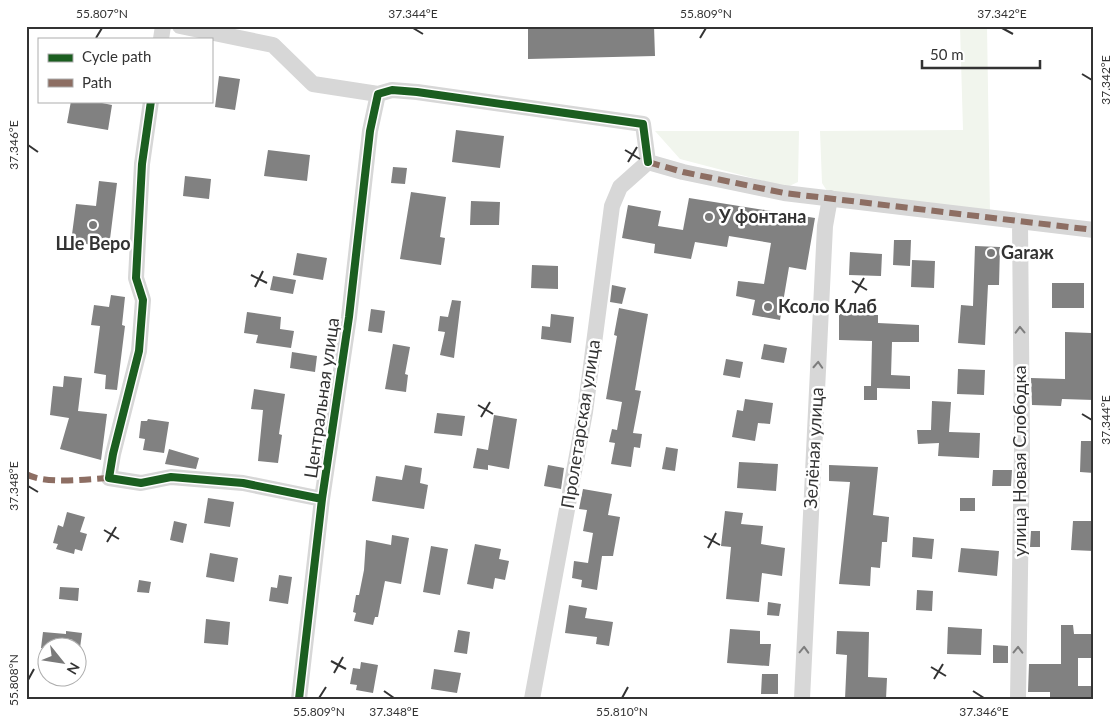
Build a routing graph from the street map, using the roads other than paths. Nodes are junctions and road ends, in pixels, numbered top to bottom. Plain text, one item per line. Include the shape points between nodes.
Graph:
1 (180, 26) edge
2 (378, 94) junction
3 (151, 102) edge
4 (648, 162) junction
5 (830, 198) junction
6 (1020, 222) junction
7 (1094, 230) edge
8 (322, 499) junction
9 (299, 699) edge
10 (532, 699) edge
11 (802, 699) edge
12 (1018, 699) edge

1 - 2 street via 273,45 313,84
2 - 4 street via 392,90 416,92 643,124
2 - 8 street, Центральная улица via 370,131 349,317
3 - 8 street via 142,164 136,278 143,300 139,351 109,478 141,483 171,477 243,483
4 - 5 street via 775,191
4 - 10 street, Пролетарская улица via 620,187 612,206 585,412
5 - 6 street
11 -> 5 street, Зелёная улица via 825,226
6 - 7 street
12 -> 6 street, улица Новая Слободка via 1022,447
8 - 9 street, Центральная улица

